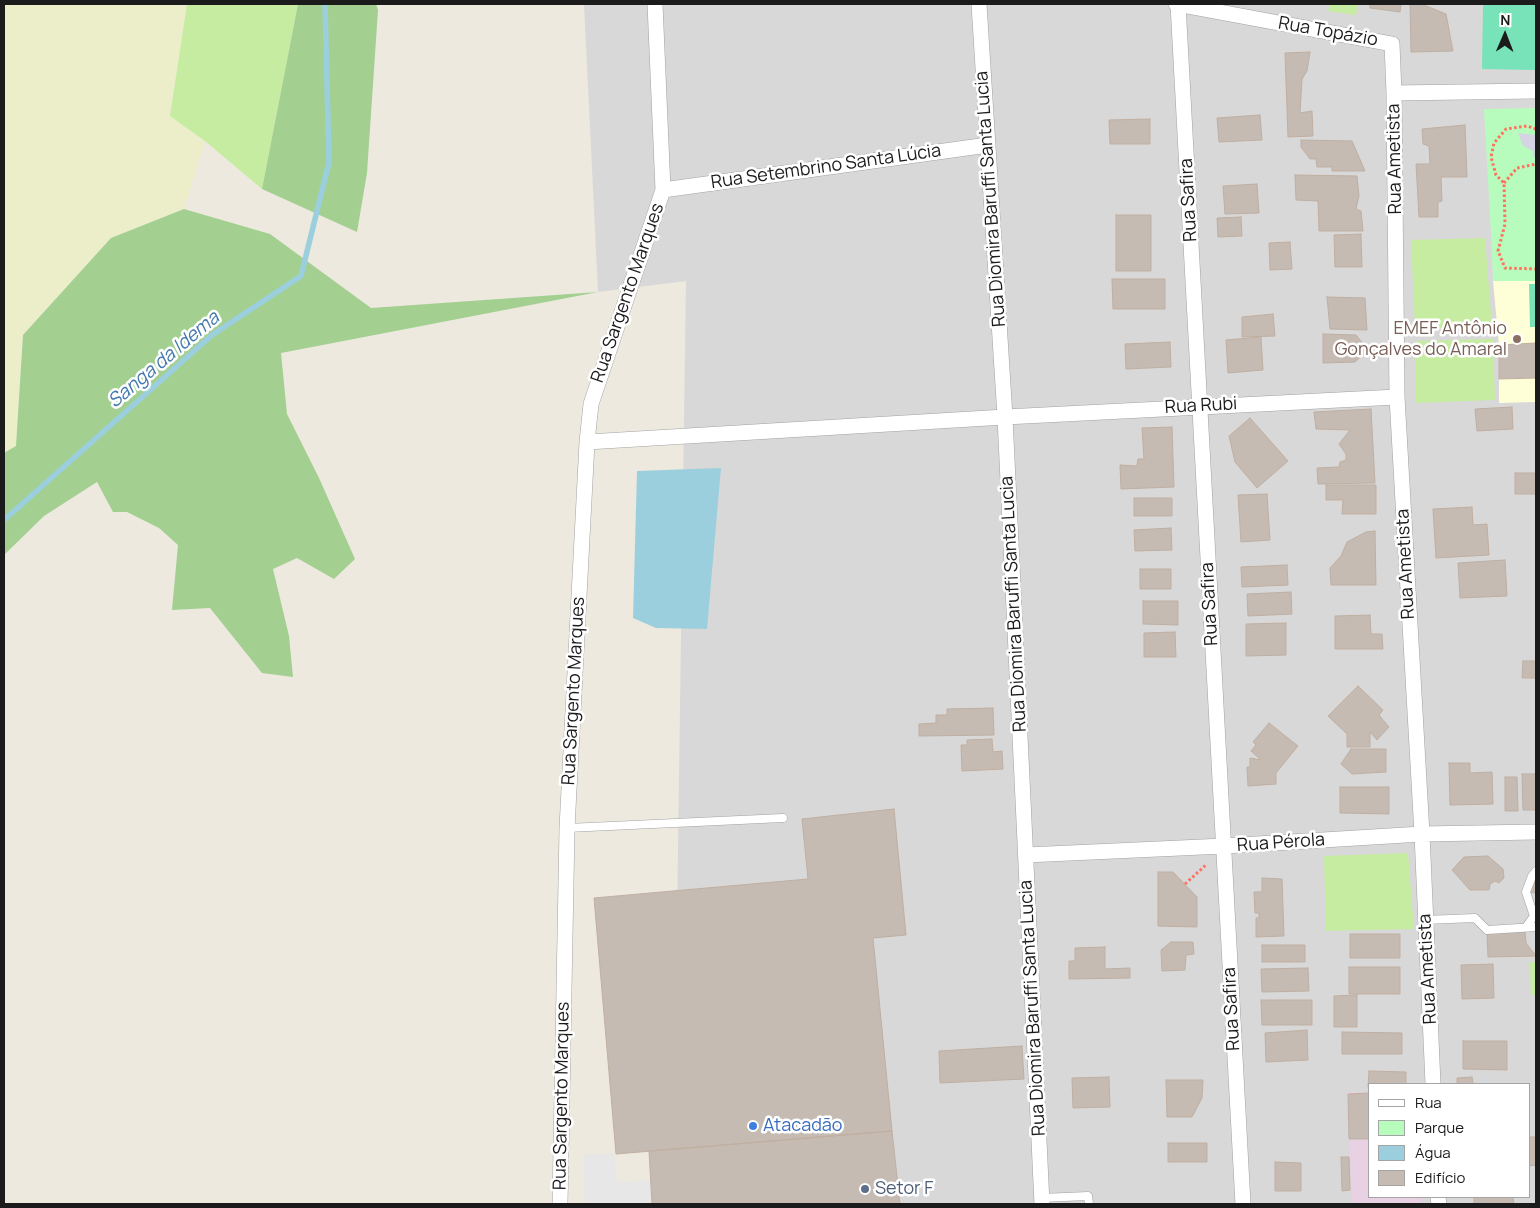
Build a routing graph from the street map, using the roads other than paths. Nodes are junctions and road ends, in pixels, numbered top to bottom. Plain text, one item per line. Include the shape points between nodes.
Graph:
1 (655, 4) edge
2 (979, 4) edge
3 (1177, 4) edge
4 (1392, 44) joint
5 (1536, 91) edge
6 (1394, 93) junction
7 (988, 145) junction
8 (664, 190) junction
9 (1397, 397) junction
10 (1200, 406) junction
11 (1005, 417) junction
12 (587, 442) junction
13 (783, 818) dead end
14 (567, 828) junction
15 (1536, 832) edge
16 (1422, 834) junction
17 (1224, 846) junction
18 (1026, 855) junction
19 (1536, 871) edge
20 (1425, 920) junction
21 (1526, 927) junction
22 (1536, 927) edge
23 (1433, 1083) edge
24 (1042, 1201) edge
25 (560, 1204) edge
26 (1089, 1204) edge
27 (1243, 1204) edge

1 - 8 street
2 - 7 street, Rua Diomira Baruffi Santa Lucia
3 - 4 street, Rua Topázio
3 - 10 street, Rua Safira
4 - 6 street, Rua Ametista
5 - 6 street
6 - 9 street, Rua Ametista
7 - 8 street, Rua Setembrino Santa Lúcia
7 - 11 street, Rua Diomira Baruffi Santa Lucia
8 - 12 street, Rua Sargento Marques via 591,404
9 - 10 street, Rua Rubi
9 - 16 street, Rua Ametista
10 - 11 street, Rua Rubi
10 - 17 street, Rua Safira
11 - 12 street, Rua Rubi
11 - 18 street, Rua Diomira Baruffi Santa Lucia
12 - 14 street, Rua Sargento Marques
13 - 14 lane
14 - 25 street, Rua Sargento Marques
15 - 16 street, Rua Pérola
16 - 17 street, Rua Pérola
16 - 20 street, Rua Ametista
17 - 18 street, Rua Pérola
17 - 27 street, Rua Safira
18 - 24 street, Rua Diomira Baruffi Santa Lucia
19 - 21 lane via 1526,892 1534,916
20 - 21 lane via 1475,918 1487,930
20 - 23 street, Rua Ametista
21 - 22 lane
24 - 26 lane via 1088,1196

